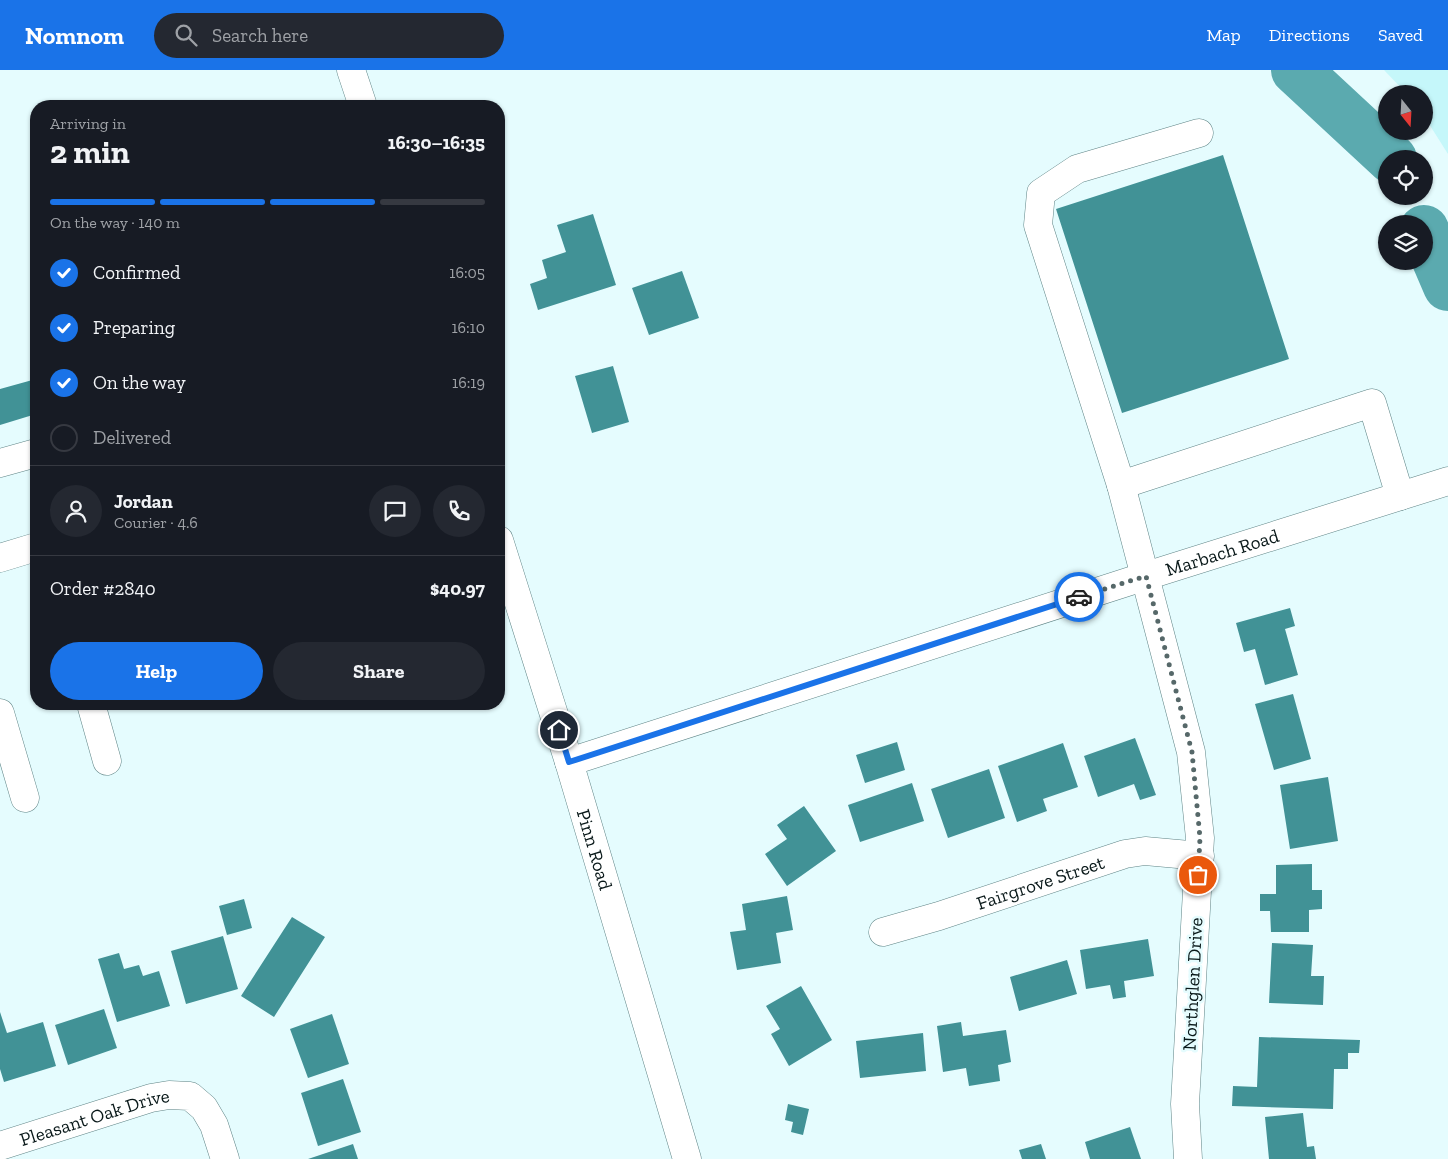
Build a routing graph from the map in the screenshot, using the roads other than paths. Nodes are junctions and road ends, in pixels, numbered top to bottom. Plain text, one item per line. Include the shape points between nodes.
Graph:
1 (351, 70) edge
2 (361, 100) edge
3 (1199, 133) dead end
4 (30, 455) edge
5 (0, 463) edge
6 (1448, 481) edge
7 (1121, 485) junction
8 (1400, 496) junction
9 (30, 549) edge
10 (0, 558) edge
11 (505, 559) edge
12 (1146, 576) junction
13 (93, 710) edge
14 (0, 712) edge
15 (107, 761) dead end
16 (569, 762) junction
17 (25, 798) dead end
18 (1200, 856) junction
19 (883, 932) dead end
20 (0, 1146) edge
21 (225, 1159) edge
22 (687, 1159) edge
23 (1188, 1159) edge

1 - 2 street
3 - 7 street, Northglen Drive via 1077,170 1041,193 1038,225
4 - 5 street
6 - 8 street, Marbach Road
7 - 8 street via 1372,403
7 - 12 street, Northglen Drive
8 - 12 street, Marbach Road
9 - 10 street
11 - 16 street, Pinn Road
12 - 16 street, Marbach Road
12 - 18 street, Northglen Drive via 1192,752
13 - 15 street
14 - 17 street
16 - 22 street, Pinn Road
18 - 19 street, Fairgrove Street via 1145,851 1125,854
18 - 23 street, Northglen Drive via 1185,1104
20 - 21 street, Pleasant Oak Drive via 168,1094 190,1096 204,1108

